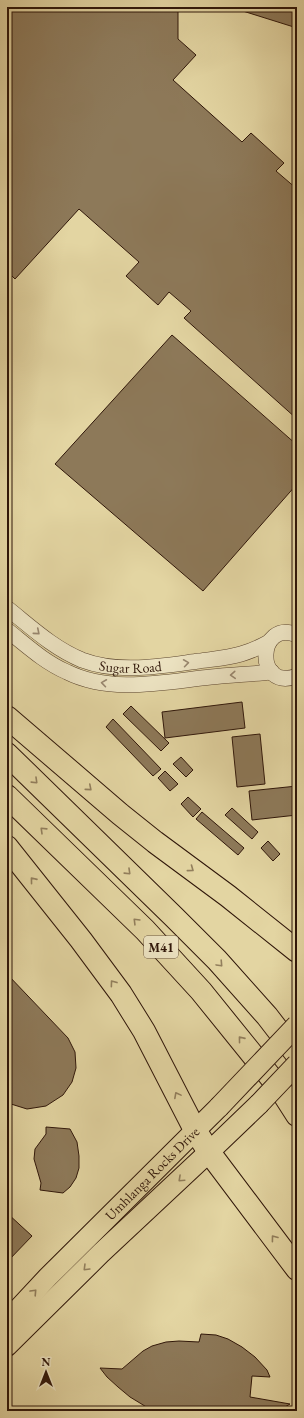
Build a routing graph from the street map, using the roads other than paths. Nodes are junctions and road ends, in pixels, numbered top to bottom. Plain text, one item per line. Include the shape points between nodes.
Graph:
1 (7, 608) edge
2 (7, 630) edge
3 (297, 635) edge
4 (269, 642) junction
5 (272, 672) junction
6 (297, 676) edge
7 (7, 717) edge
8 (7, 754) edge
9 (7, 796) edge
10 (7, 846) edge
11 (228, 896) junction
12 (297, 936) edge
13 (297, 951) edge
14 (297, 1025) edge
15 (297, 1055) edge
16 (297, 1064) edge
17 (297, 1115) edge
18 (195, 1130) junction
19 (210, 1152) junction
20 (297, 1269) edge
21 (7, 1320) edge
22 (7, 1346) edge

1 -> 4 street, Sugar Road via 60,650 82,660 120,668 233,657
5 -> 2 street, Sugar Road via 125,685 99,682 77,677 47,662
3 - 4 street, Sugar Road via 284,633
4 - 5 street via 265,658
5 - 6 street via 287,678
7 -> 11 highway via 120,814
8 -> 15 highway, M41 via 217,960 267,1016
17 -> 9 highway, M41 via 281,1090 202,991 145,930
18 -> 10 highway via 144,1031 121,994 82,940
11 - 12 highway
11 - 13 highway
14 - 18 main road, Umhlanga Rocks Drive, bridge
16 - 19 main road, Umhlanga Rocks Drive, bridge
18 - 19 highway
21 -> 18 main road, Umhlanga Rocks Drive
20 -> 19 highway
19 -> 22 main road, Umhlanga Rocks Drive via 101,1253

